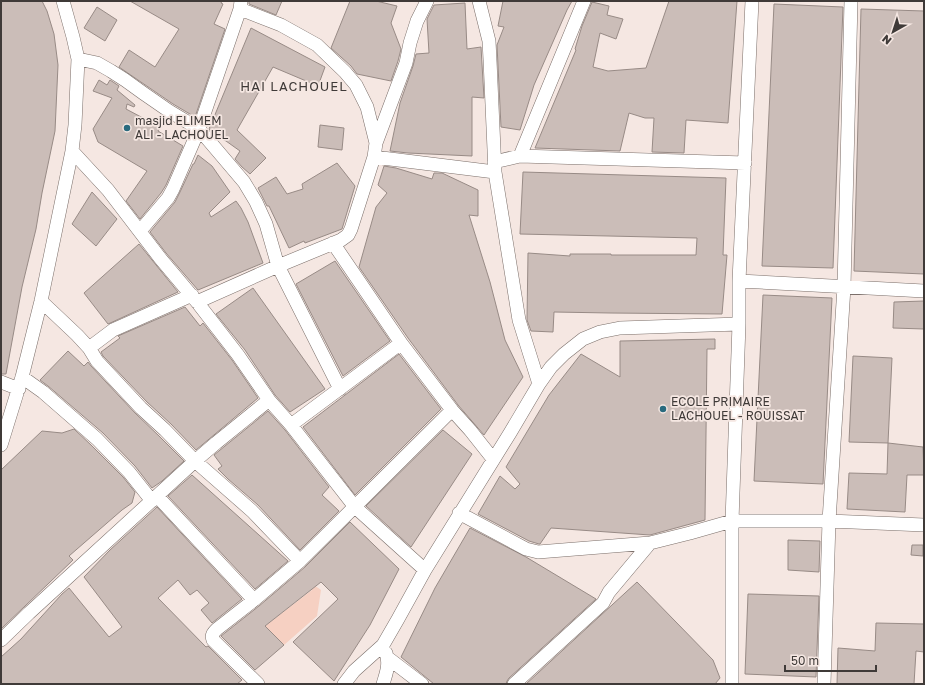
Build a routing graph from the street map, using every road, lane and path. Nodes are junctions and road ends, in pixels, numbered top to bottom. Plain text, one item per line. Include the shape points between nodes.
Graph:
1 (63, 1) edge
2 (427, 1) edge
3 (479, 1) edge
4 (584, 1) edge
5 (752, 1) edge
6 (852, 1) edge
7 (241, 5) edge
8 (78, 59) junction
9 (199, 129) junction
10 (376, 143) junction
11 (72, 151) junction
12 (520, 156) junction
13 (374, 157) junction
14 (744, 163) junction
15 (494, 167) junction
16 (140, 231) junction
17 (333, 243) junction
18 (278, 266) junction
19 (739, 281) junction
20 (844, 287) junction
21 (924, 291) edge
22 (194, 299) junction
23 (41, 301) junction
24 (739, 324) junction
25 (401, 343) junction
26 (89, 348) junction
27 (1, 382) edge
28 (20, 383) junction
29 (539, 384) junction
30 (340, 389) junction
31 (269, 400) junction
32 (452, 410) junction
33 (291, 425) junction
34 (1, 445) edge
35 (493, 459) junction
36 (195, 461) junction
37 (154, 498) junction
38 (355, 507) junction
39 (459, 513) junction
40 (732, 521) junction
41 (829, 521) junction
42 (924, 525) edge
43 (650, 543) junction
44 (300, 561) junction
45 (425, 570) junction
46 (254, 600) junction
47 (1, 640) edge
48 (383, 645) junction
49 (388, 658) junction
50 (258, 684) edge
51 (344, 684) edge
52 (382, 684) edge
53 (422, 684) edge
54 (514, 684) edge
55 (732, 684) edge
56 (824, 684) edge

1 - 8 street
2 - 10 street via 417,21 406,63
3 - 15 street via 489,41
4 - 12 street
5 - 14 street
6 - 20 street
7 - 9 street
7 - 10 street via 317,45 345,72 356,85 367,107
8 - 9 street via 111,71
8 - 11 street
9 - 16 street via 173,190
9 - 18 street via 244,182 256,202 266,224
10 - 13 street
11 - 16 street via 108,190
11 - 23 street
12 - 14 street
12 - 15 street
13 - 15 street
13 - 17 street via 351,229 348,235
14 - 19 street
15 - 29 street via 519,320
16 - 22 street
17 - 18 street
17 - 25 street
18 - 22 street
18 - 30 street
19 - 20 street
19 - 24 street
20 - 21 street
20 - 41 street
22 - 26 street via 113,330
22 - 31 street
23 - 26 street
23 - 28 street
24 - 29 street via 620,328 600,332 583,339 564,354
24 - 40 street
25 - 30 street
25 - 32 street
26 - 36 street via 97,361 141,408
27 - 28 street
28 - 34 street
28 - 37 street via 43,392 97,439
29 - 35 street
30 - 33 street
31 - 33 street
31 - 36 street
32 - 35 street
32 - 38 street
33 - 38 street
35 - 39 street
36 - 37 street
36 - 44 street via 252,511
37 - 46 street
37 - 47 street
38 - 44 street
38 - 45 street
39 - 43 street via 526,549 538,552
39 - 45 street
40 - 41 street
40 - 43 street
40 - 55 street
41 - 42 street
41 - 56 street
43 - 54 street via 609,592 603,603
44 - 46 street
45 - 48 street
46 - 50 street via 217,629 212,636 213,640
48 - 49 street
48 - 51 street via 354,671
49 - 52 street via 387,672
49 - 53 street

